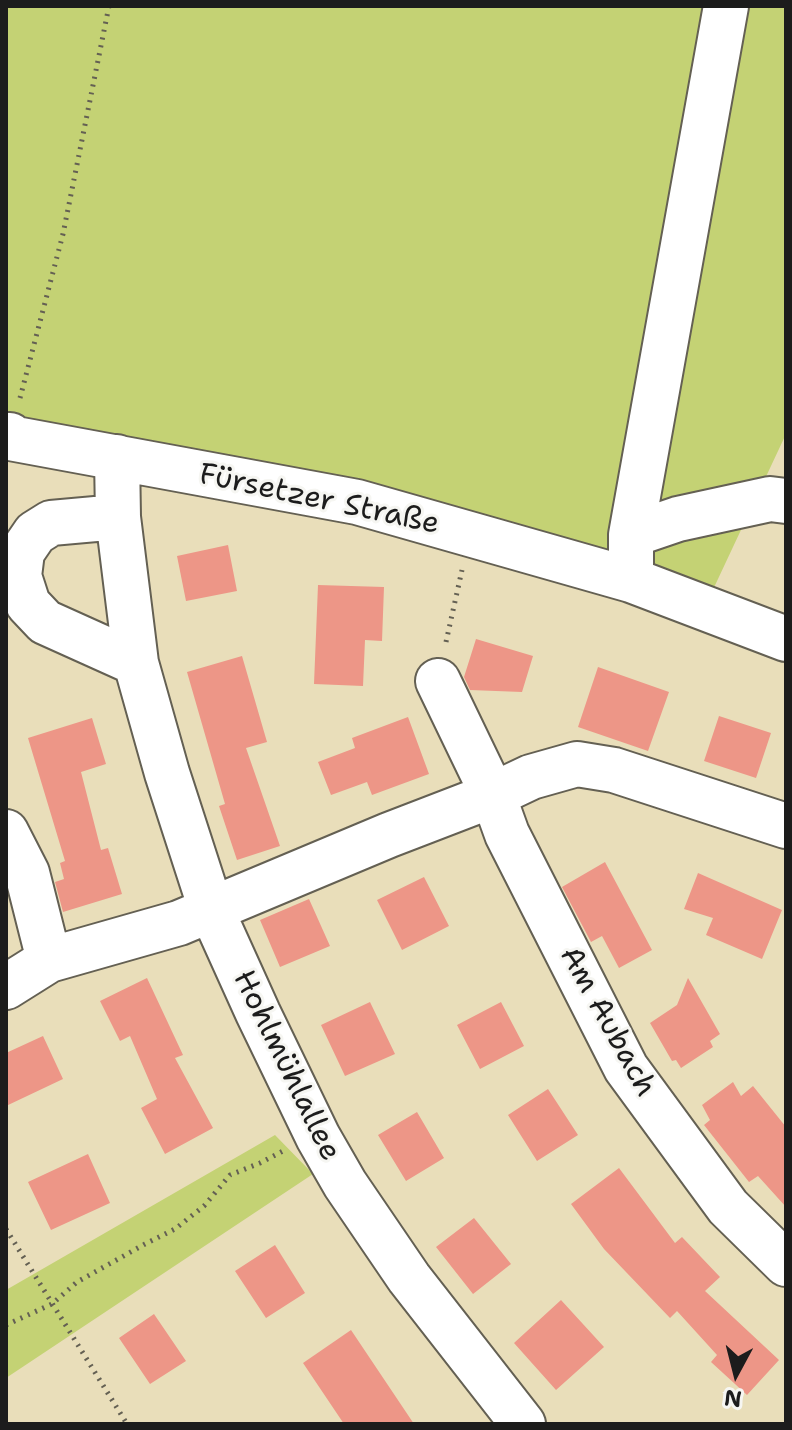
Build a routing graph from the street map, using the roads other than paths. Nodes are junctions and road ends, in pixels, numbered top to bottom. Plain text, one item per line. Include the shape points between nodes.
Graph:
1 (726, 6) edge
2 (8, 436) edge
3 (117, 457) junction
4 (786, 501) edge
5 (118, 517) junction
6 (631, 535) junction
7 (631, 580) junction
8 (786, 639) edge
9 (136, 663) junction
10 (438, 681) road end
11 (493, 795) junction
12 (786, 826) edge
13 (6, 832) edge
14 (211, 909) junction
15 (49, 960) junction
16 (6, 987) edge
17 (786, 1264) edge
18 (523, 1424) edge

1 - 6 street
2 - 3 street, Fürsetzer Straße
3 - 5 street, Hohlmühlallee
3 - 7 street, Fürsetzer Straße via 357,502
4 - 6 street via 770,499 678,519
5 - 9 street, Hohlmühlallee
5 - 9 street via 51,523 35,533 22,552 19,576 28,604 45,622
6 - 7 street
7 - 8 street, Fürsetzer Straße
9 - 14 street, Hohlmühlallee
10 - 11 street, Am Aubach
11 - 12 street via 577,764 614,770
11 - 14 street
11 - 17 street, Am Aubach via 507,834 626,1068 728,1207
13 - 15 street via 27,873
14 - 15 street
14 - 18 street, Hohlmühlallee via 345,1184 409,1278
15 - 16 street

